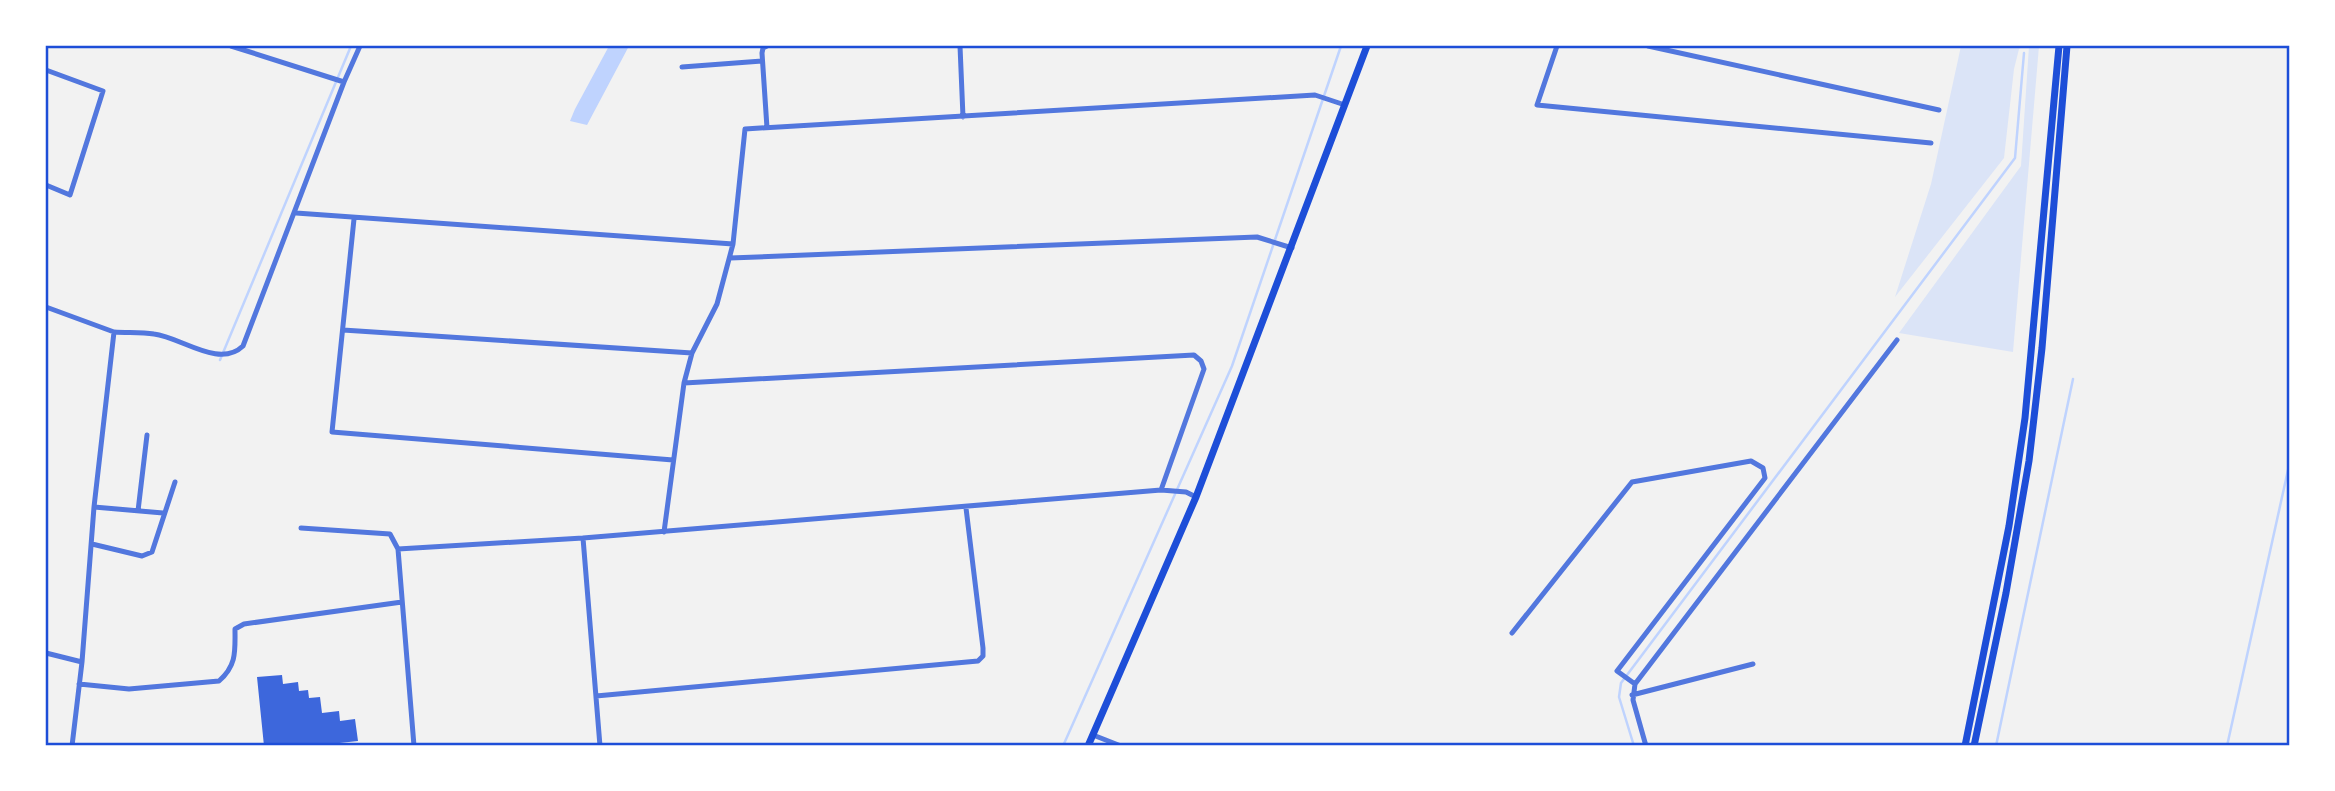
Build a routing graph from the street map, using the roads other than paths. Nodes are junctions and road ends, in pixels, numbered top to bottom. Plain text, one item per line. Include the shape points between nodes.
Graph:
1 (231, 46) edge
2 (360, 46) edge
3 (767, 46) edge
4 (960, 46) edge
5 (1367, 46) edge
6 (1557, 46) edge
7 (1648, 46) edge
8 (2059, 46) edge
9 (2067, 46) edge
10 (762, 61) junction
11 (682, 68) dead end
12 (46, 70) edge
13 (342, 82) junction
14 (1345, 105) junction
15 (1939, 110) dead end
16 (963, 117) junction
17 (767, 128) junction
18 (1931, 143) dead end
19 (46, 185) edge
20 (296, 213) junction
21 (354, 219) junction
22 (733, 244) junction
23 (1292, 248) junction
24 (730, 258) junction
25 (46, 307) edge
26 (343, 330) junction
27 (114, 332) junction
28 (1898, 340) dead end
29 (692, 353) junction
30 (684, 383) junction
31 (147, 435) dead end
32 (673, 460) junction
33 (175, 482) dead end
34 (1161, 490) junction
35 (1196, 497) junction
36 (94, 507) junction
37 (966, 508) junction
38 (138, 510) junction
39 (163, 513) junction
40 (301, 528) dead end
41 (664, 532) junction
42 (583, 538) junction
43 (92, 544) junction
44 (398, 549) junction
45 (402, 602) junction
46 (1512, 633) dead end
47 (46, 653) edge
48 (82, 662) junction
49 (1753, 664) dead end
50 (79, 684) junction
51 (1635, 684) junction
52 (1632, 695) junction
53 (596, 696) junction
54 (1093, 735) junction
55 (72, 746) edge
56 (414, 746) edge
57 (600, 746) edge
58 (1088, 746) edge
59 (1121, 746) edge
60 (1646, 746) edge
61 (1965, 746) edge
62 (1974, 746) edge

1 - 13 street
2 - 13 street
3 - 10 street
4 - 16 street
5 - 14 main road
6 - 18 street via 1536,105
7 - 15 street
8 - 61 main road via 2025,418
9 - 62 main road via 2029,461
10 - 11 street
10 - 17 street
12 - 19 street via 103,91 70,195
13 - 20 street
14 - 16 street via 1320,95
14 - 23 main road
16 - 17 street
17 - 22 street via 745,129
20 - 21 street
20 - 27 street via 236,353 219,355 155,334
21 - 22 street
21 - 26 street
22 - 24 street
23 - 24 street via 1256,237
23 - 35 main road
24 - 29 street via 717,304
25 - 27 street
26 - 29 street
26 - 32 street via 332,432
27 - 36 street
28 - 51 street
29 - 30 street
30 - 32 street
30 - 34 street via 1194,355 1203,369
31 - 38 street
32 - 41 street
33 - 39 street
34 - 35 street
34 - 37 street
35 - 54 main road
36 - 38 street
36 - 43 street
37 - 41 street
37 - 53 street via 983,648 978,661
38 - 39 street
39 - 43 street via 152,552 147,555
40 - 44 street via 390,534
41 - 42 street
42 - 44 street
42 - 53 street
43 - 48 street
44 - 45 street
45 - 50 street via 244,624 235,629 234,658 230,671 219,681 129,689
45 - 56 street
46 - 51 street via 1632,482 1751,461 1763,468 1765,478 1617,671
47 - 48 street
48 - 50 street
49 - 52 street
50 - 55 street
51 - 52 street
52 - 60 street
53 - 57 street
54 - 58 main road
54 - 59 street

